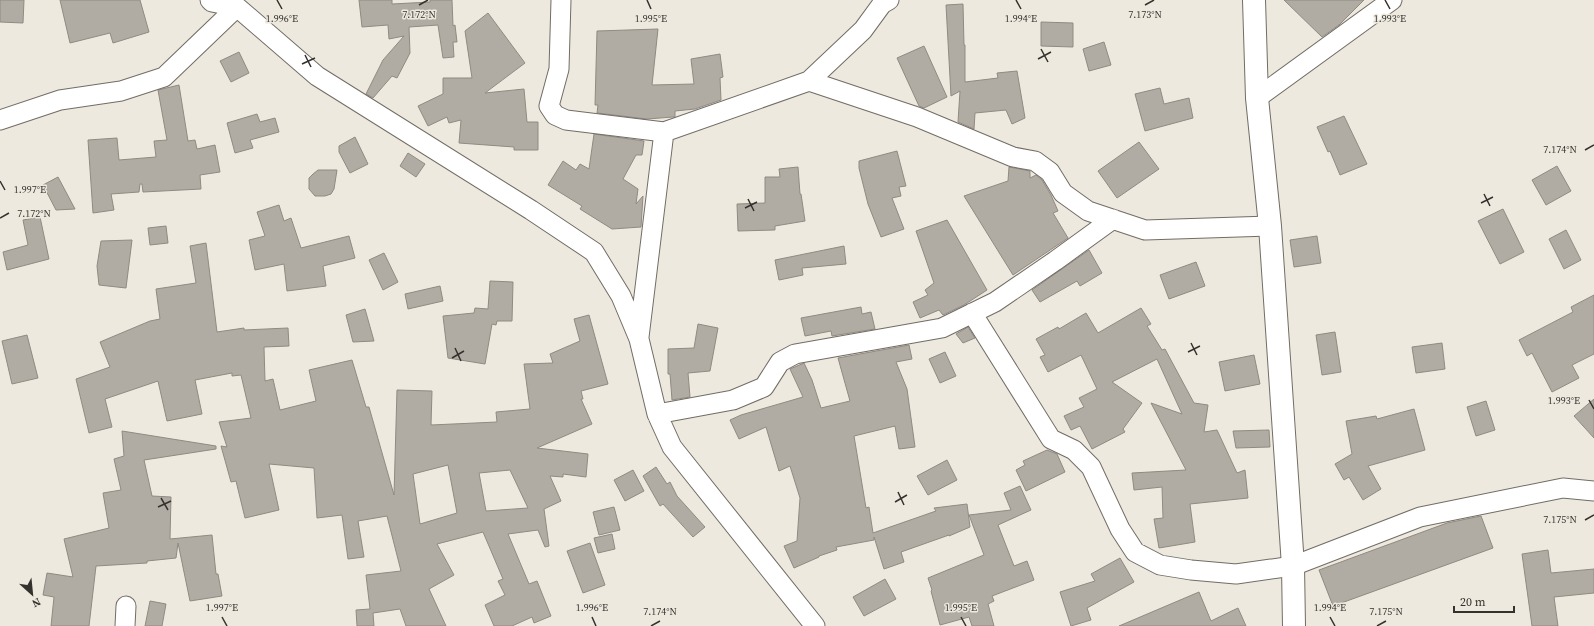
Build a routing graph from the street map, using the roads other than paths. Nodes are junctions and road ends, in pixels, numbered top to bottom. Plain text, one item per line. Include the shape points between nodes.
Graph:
1 (561, 0) edge
2 (889, 0) edge
3 (1254, 0) edge
4 (1392, 0) edge
5 (212, 1) edge
6 (237, 7) junction
7 (809, 82) junction
8 (1258, 98) junction
9 (0, 120) edge
10 (664, 132) junction
11 (1113, 219) junction
12 (1270, 226) junction
13 (972, 313) junction
14 (639, 339) junction
15 (657, 414) junction
16 (1594, 491) edge
17 (1293, 566) junction
18 (126, 606) dead end
19 (125, 626) edge
20 (815, 626) edge
21 (1294, 626) edge

1 - 10 street via 559,69 549,106 555,115 566,120
2 - 7 street via 882,4 863,30
3 - 8 main road
4 - 8 street
5 - 6 street
6 - 9 street via 164,78 121,92 60,100
6 - 14 street via 317,76 594,252 621,296
7 - 10 street
7 - 11 street via 917,117 1013,157 1035,161 1050,172 1063,193 1088,211
8 - 12 main road
10 - 14 street
11 - 12 street via 1145,230
11 - 13 street via 995,302
12 - 17 main road
13 - 15 street via 942,328 795,354 780,362 764,387 733,400
13 - 17 street via 1052,438 1074,450 1090,467 1120,529 1135,552 1160,565 1236,574
14 - 15 street
15 - 20 street via 672,447
16 - 17 street via 1563,488 1420,517
17 - 21 main road
18 - 19 street

